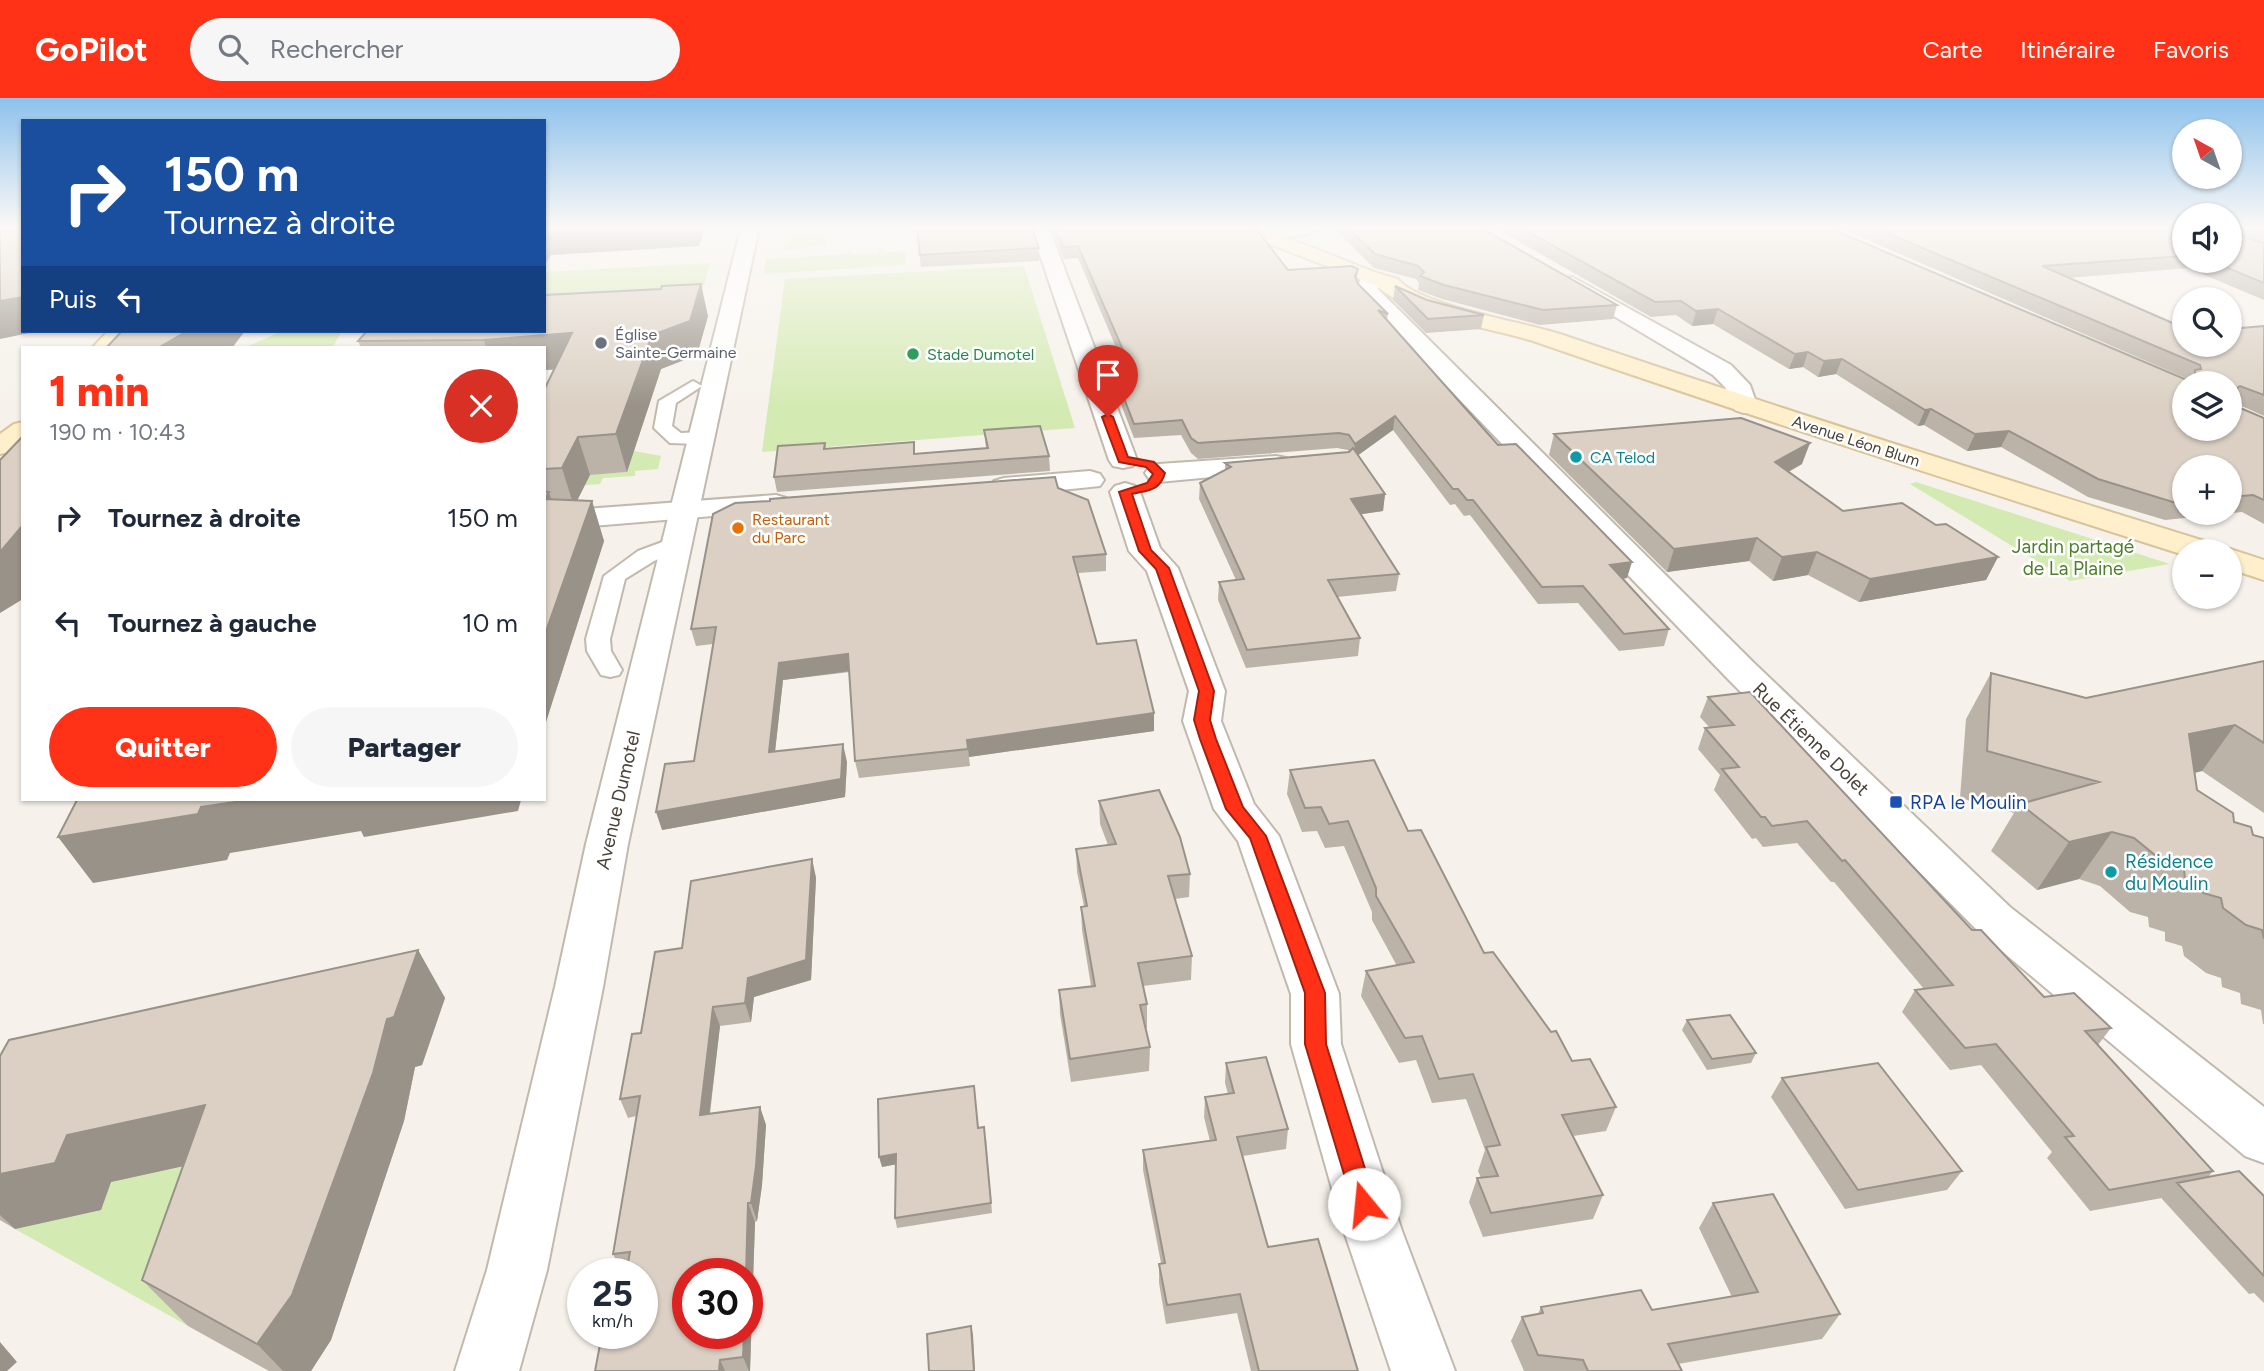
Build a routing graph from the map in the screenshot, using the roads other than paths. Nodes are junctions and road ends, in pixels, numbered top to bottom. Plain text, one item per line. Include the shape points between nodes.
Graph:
1 (736, 287) edge
2 (1061, 287) edge
3 (1375, 287) edge
4 (1579, 287) edge
5 (1380, 290) junction
6 (1424, 302) joint
7 (1511, 325) junction
8 (119, 333) edge
9 (106, 346) edge
10 (693, 386) dead end
11 (1744, 405) junction
12 (21, 431) edge
13 (700, 438) junction
14 (0, 446) edge
15 (21, 447) edge
16 (1123, 460) junction
17 (1301, 462) edge
18 (0, 472) edge
19 (1159, 473) junction
20 (1090, 480) junction
21 (983, 488) edge
22 (1125, 492) junction
23 (807, 502) edge
24 (546, 521) edge
25 (680, 527) junction
26 (2172, 541) edge
27 (2242, 563) edge
28 (2264, 570) edge
29 (610, 670) dead end
30 (2264, 1139) edge
31 (487, 1371) edge
32 (1423, 1371) edge

1 - 13 street, Avenue Dumotel
2 - 16 street
3 - 5 main road, Avenue Léon Blum
4 - 11 street via 1722,370 1737,385
5 - 6 street
5 - 7 main road, Avenue Léon Blum via 1418,288
5 - 30 street, Rue Étienne Dolet via 1741,671 1994,919
6 - 7 main road, Avenue Léon Blum
7 - 11 main road, Avenue Léon Blum
8 - 9 main road
10 - 13 lane via 668,401 663,428 677,439
11 - 26 main road, Avenue Léon Blum
12 - 14 main road
13 - 25 street, Avenue Dumotel
15 - 18 main road
16 - 19 street via 1150,465
16 - 20 street via 1096,466
17 - 19 street
19 - 22 street via 1151,486
20 - 21 street
20 - 22 street via 1107,490
22 - 32 street via 1145,551 1162,568 1207,691 1202,720 1208,739 1235,809 1258,836 1315,993 1315,1044 1373,1231
23 - 25 street
24 - 25 street
25 - 29 lane via 615,576 598,639 599,652
25 - 31 street, Avenue Dumotel via 517,1270
27 - 28 main road

